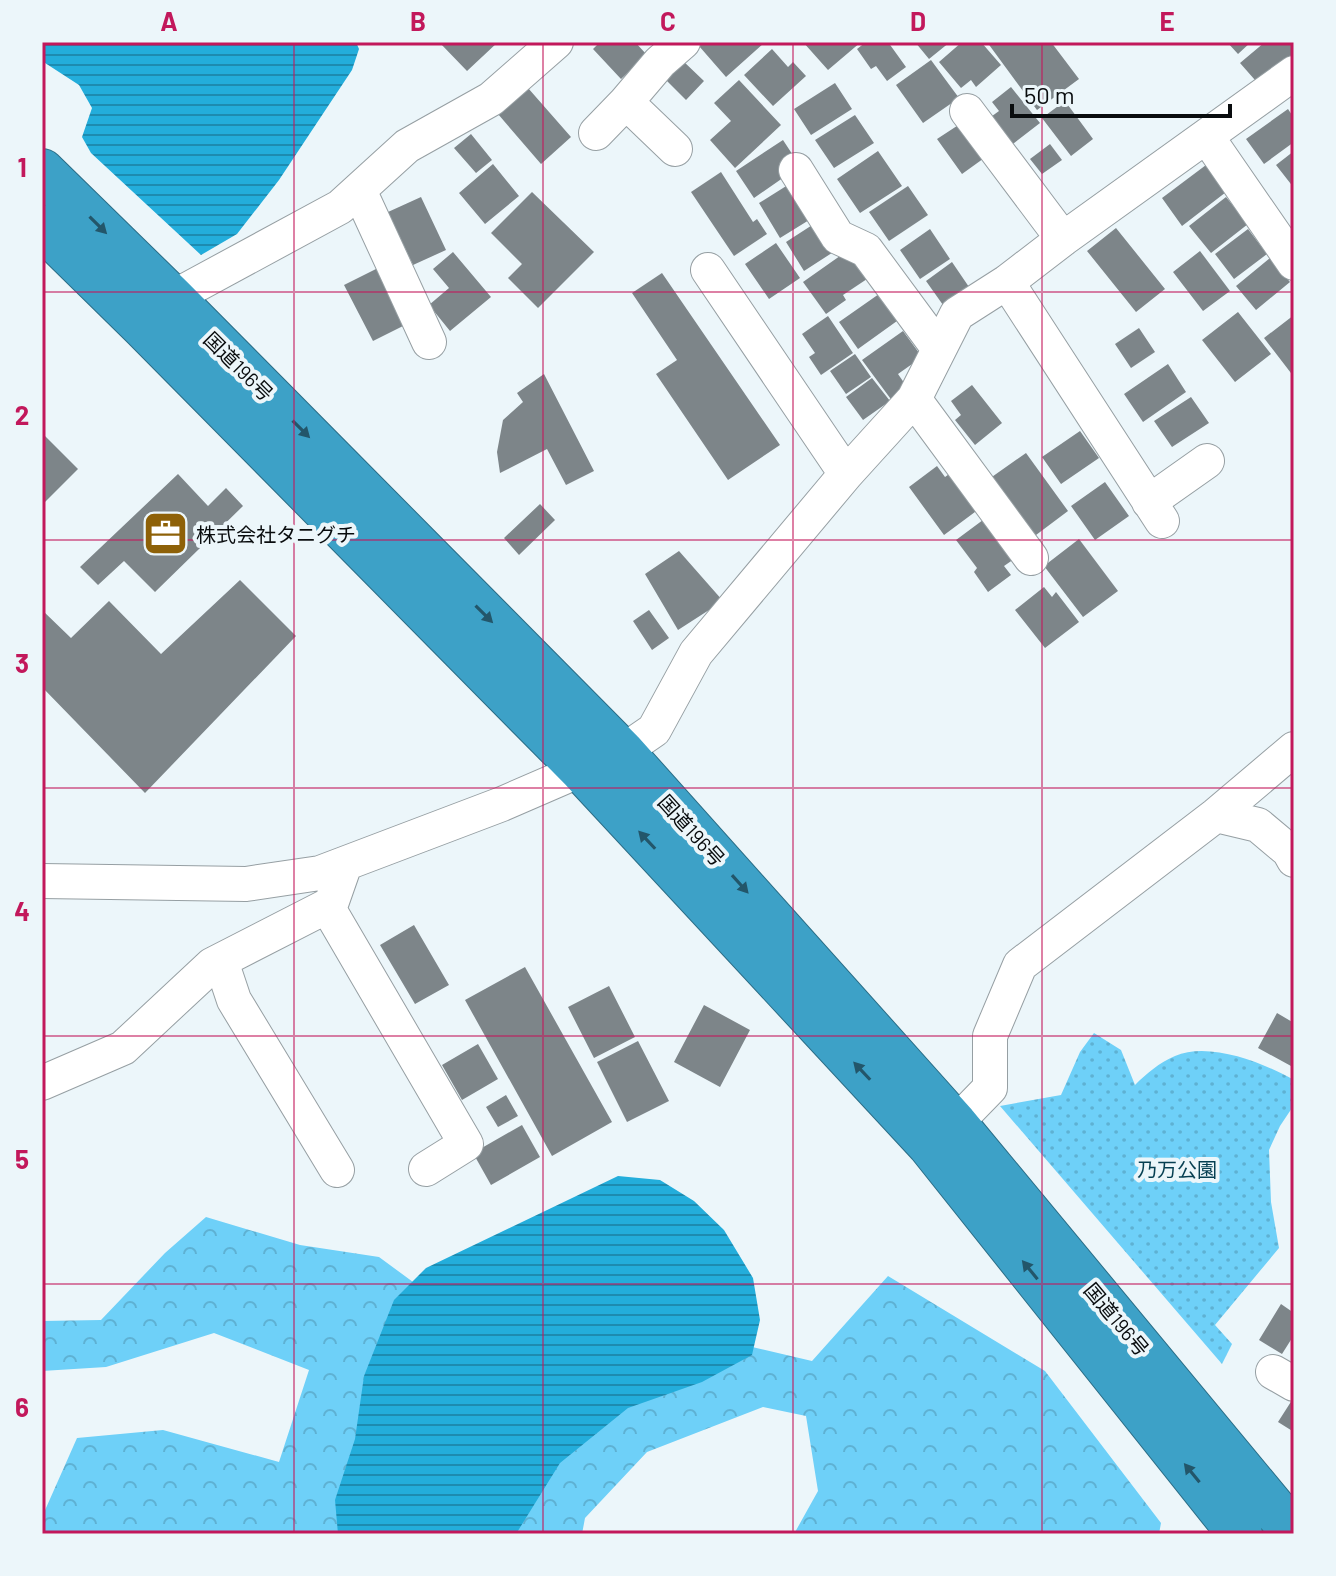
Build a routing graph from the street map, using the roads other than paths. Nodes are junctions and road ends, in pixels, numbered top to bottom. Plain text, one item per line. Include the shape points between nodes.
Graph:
1 (545, 46) edge
2 (662, 49) edge
3 (1294, 73) edge
4 (626, 102) junction
5 (967, 111) dead end
6 (596, 133) dead end
7 (1207, 137) junction
8 (675, 149) dead end
9 (796, 170) dead end
10 (42, 171) edge
11 (359, 190) junction
12 (42, 227) edge
13 (1063, 239) junction
14 (1294, 263) edge
15 (708, 270) dead end
16 (1007, 282) junction
17 (157, 312) junction
18 (429, 342) dead end
19 (939, 349) junction
20 (914, 399) junction
21 (1207, 461) dead end
22 (846, 474) junction
23 (1031, 558) dead end
24 (1294, 749) edge
25 (622, 752) junction
26 (581, 769) junction
27 (1216, 815) junction
28 (1294, 860) edge
29 (345, 864) junction
30 (42, 881) edge
31 (327, 906) junction
32 (221, 961) junction
33 (42, 1083) edge
34 (942, 1134) junction
35 (426, 1169) dead end
36 (337, 1170) dead end
37 (1291, 1532) edge
38 (1240, 1534) edge

1 - 11 street via 491,99 407,146
2 - 4 street
3 - 7 street
4 - 6 street
4 - 8 street
5 - 13 street
7 - 13 street
7 - 14 street
9 - 19 street via 838,237 866,250
10 -> 17 highway, 国道196号
11 - 17 street via 340,207
11 - 18 street
12 - 17 highway, 国道196号
13 - 16 street
15 - 22 street
16 - 19 street via 957,314
16 - 21 street via 1156,511
17 -> 25 highway, 国道196号
17 - 26 highway, 国道196号
19 - 20 street
20 - 22 street
20 - 23 street
22 - 25 street via 696,653 654,730
24 - 27 street
25 - 26 street
25 -> 34 highway, 国道196号
26 - 29 street
34 -> 26 highway, 国道196号
27 - 28 street via 1258,825
27 - 34 street via 1020,965 990,1036 990,1088
29 - 30 street via 246,884
29 - 31 street
31 - 32 street
31 - 35 street via 466,1144
32 - 33 street via 123,1048
32 - 36 street via 234,1000
34 - 37 highway, 国道196号
38 -> 34 highway, 国道196号

